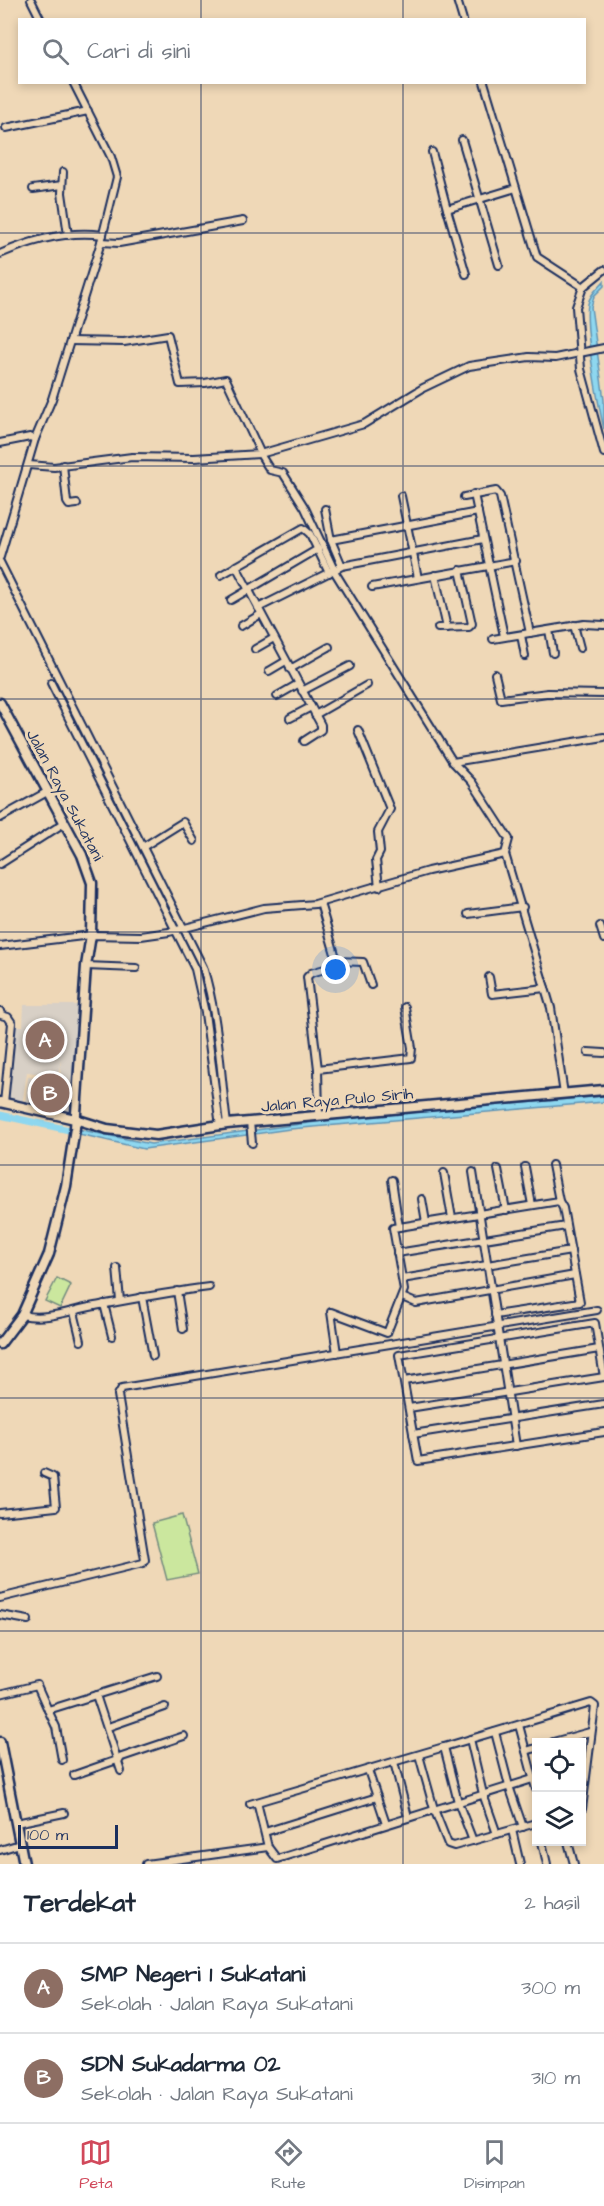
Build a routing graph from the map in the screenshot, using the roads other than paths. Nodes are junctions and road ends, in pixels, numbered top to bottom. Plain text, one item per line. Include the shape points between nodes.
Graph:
1 (31, 0) edge
2 (457, 0) edge
3 (40, 18) edge
4 (462, 18) edge
5 (74, 84) edge
6 (485, 84) edge
7 (88, 111) junction
8 (6, 128) dead end
9 (462, 140) dead end
10 (432, 152) dead end
11 (63, 172) dead end
12 (62, 185) junction
13 (516, 188) junction
14 (33, 189) dead end
15 (480, 198) junction
16 (447, 209) junction
17 (243, 220) dead end
18 (68, 235) junction
19 (102, 239) junction
20 (0, 254) edge
21 (499, 265) dead end
22 (604, 270) edge
23 (466, 274) dead end
24 (583, 287) junction
25 (70, 341) junction
26 (601, 349) edge
27 (582, 353) junction
28 (35, 439) junction
29 (0, 443) edge
30 (604, 453) edge
31 (261, 454) junction
32 (29, 465) junction
33 (63, 465) junction
34 (474, 494) junction
35 (401, 496) dead end
36 (464, 497) dead end
37 (77, 504) dead end
38 (325, 509) dead end
39 (477, 512) junction
40 (408, 526) junction
41 (483, 539) junction
42 (331, 540) junction
43 (318, 549) junction
44 (413, 552) junction
45 (0, 557) edge
46 (516, 561) junction
47 (0, 562) edge
48 (490, 565) junction
49 (236, 566) junction
50 (342, 566) junction
51 (460, 570) junction
52 (332, 571) junction
53 (221, 575) dead end
54 (435, 575) junction
55 (418, 578) junction
56 (372, 587) dead end
57 (248, 590) junction
58 (231, 600) dead end
59 (260, 611) junction
60 (574, 625) junction
61 (604, 625) edge
62 (241, 626) dead end
63 (438, 628) dead end
64 (447, 628) junction
65 (549, 630) junction
66 (530, 633) junction
67 (521, 635) junction
68 (504, 636) junction
69 (274, 638) junction
70 (493, 639) dead end
71 (330, 647) dead end
72 (579, 648) dead end
73 (255, 649) dead end
74 (553, 653) dead end
75 (525, 656) dead end
76 (286, 661) junction
77 (350, 666) dead end
78 (290, 669) junction
79 (269, 671) dead end
80 (495, 674) dead end
81 (51, 683) dead end
82 (298, 684) junction
83 (368, 685) dead end
84 (302, 691) junction
85 (604, 694) edge
86 (278, 696) dead end
87 (0, 703) edge
88 (311, 707) junction
89 (315, 715) junction
90 (290, 718) dead end
91 (358, 730) dead end
92 (604, 737) edge
93 (304, 741) dead end
94 (453, 762) junction
95 (47, 792) junction
96 (123, 808) junction
97 (115, 811) junction
98 (0, 818) edge
99 (64, 823) junction
100 (194, 841) dead end
101 (143, 848) junction
102 (505, 854) junction
103 (0, 864) edge
104 (379, 887) junction
105 (320, 903) junction
106 (523, 908) junction
107 (468, 914) dead end
108 (600, 926) dead end
109 (186, 927) junction
110 (176, 930) junction
111 (91, 935) junction
112 (604, 939) edge
113 (0, 946) edge
114 (337, 961) junction
115 (86, 966) junction
116 (136, 968) dead end
117 (489, 977) dead end
118 (208, 983) junction
119 (371, 985) dead end
120 (200, 986) junction
121 (545, 988) junction
122 (405, 1007) dead end
123 (0, 1011) edge
124 (219, 1042) junction
125 (210, 1044) junction
126 (588, 1052) dead end
127 (604, 1053) edge
128 (220, 1057) junction
129 (212, 1064) junction
130 (318, 1069) junction
131 (604, 1090) edge
132 (564, 1094) junction
133 (2, 1103) edge
134 (319, 1115) junction
135 (75, 1123) junction
136 (224, 1125) junction
137 (250, 1125) junction
138 (252, 1139) dead end
139 (552, 1165) dead end
140 (525, 1167) dead end
141 (498, 1169) dead end
142 (473, 1172) dead end
143 (444, 1173) dead end
144 (392, 1180) dead end
145 (422, 1198) dead end
146 (558, 1201) junction
147 (532, 1205) junction
148 (506, 1210) junction
149 (479, 1214) junction
150 (452, 1218) junction
151 (426, 1222) junction
152 (566, 1226) junction
153 (399, 1227) junction
154 (483, 1239) junction
155 (571, 1251) junction
156 (398, 1253) junction
157 (487, 1265) junction
158 (117, 1268) dead end
159 (575, 1275) junction
160 (402, 1279) junction
161 (209, 1287) dead end
162 (491, 1290) junction
163 (177, 1291) junction
164 (142, 1297) junction
165 (402, 1297) junction
166 (120, 1301) junction
167 (104, 1304) junction
168 (597, 1310) dead end
169 (74, 1312) junction
170 (495, 1315) junction
171 (22, 1316) junction
172 (496, 1326) junction
173 (183, 1329) dead end
174 (112, 1336) dead end
175 (498, 1339) junction
176 (81, 1341) dead end
177 (0, 1344) edge
178 (599, 1349) junction
179 (337, 1353) junction
180 (153, 1356) dead end
181 (502, 1365) junction
182 (604, 1377) edge
183 (404, 1381) junction
184 (507, 1392) junction
185 (604, 1404) edge
186 (409, 1408) junction
187 (511, 1418) junction
188 (604, 1432) edge
189 (413, 1434) junction
190 (516, 1446) junction
191 (44, 1473) dead end
192 (0, 1513) edge
193 (0, 1598) edge
194 (0, 1615) edge
195 (28, 1620) dead end
196 (157, 1676) dead end
197 (0, 1694) edge
198 (96, 1695) junction
199 (165, 1707) dead end
200 (48, 1710) junction
201 (519, 1725) junction
202 (108, 1726) junction
203 (590, 1731) junction
204 (495, 1732) junction
205 (184, 1737) dead end
206 (568, 1738) edge
207 (470, 1739) junction
208 (0, 1742) edge
209 (444, 1748) junction
210 (532, 1749) edge
211 (526, 1751) junction
212 (586, 1752) edge
213 (419, 1755) junction
214 (119, 1759) junction
215 (62, 1760) dead end
216 (394, 1762) junction
217 (121, 1770) dead end
218 (368, 1770) junction
219 (532, 1771) edge
220 (74, 1775) dead end
221 (532, 1779) edge
222 (509, 1786) junction
223 (483, 1794) junction
224 (377, 1797) junction
225 (458, 1802) junction
226 (434, 1809) junction
227 (64, 1813) dead end
228 (408, 1817) junction
229 (16, 1823) junction
230 (386, 1824) junction
231 (532, 1824) edge
232 (523, 1827) junction
233 (512, 1830) junction
234 (265, 1832) junction
235 (497, 1834) junction
236 (473, 1840) junction
237 (20, 1844) junction
238 (543, 1846) edge
239 (569, 1846) edge
240 (268, 1847) junction
241 (0, 1850) edge
242 (24, 1864) edge
243 (146, 1864) edge
244 (520, 1864) edge
245 (547, 1864) edge
246 (574, 1864) edge

1 - 3 street
2 - 4 street
5 - 7 street
6 - 13 street
7 - 8 street
7 - 19 street via 117,177
9 - 15 street
10 - 16 street
11 - 12 street
12 - 14 street
12 - 18 street
13 - 15 street
13 - 24 street via 537,257
15 - 16 street
15 - 21 street
16 - 23 street
17 - 19 street via 119,243
18 - 19 street
18 - 20 street
19 - 25 street
22 - 24 street
24 - 27 street via 576,308
25 - 28 street
25 - 31 street via 124,342 168,335 180,384 226,379
26 - 27 street
27 - 30 street
27 - 31 street via 469,366 364,424
28 - 29 street
28 - 32 street
31 - 33 street via 132,457
31 - 52 street via 270,470 283,473 293,488
32 - 33 street
32 - 45 street
33 - 37 street via 67,502
34 - 36 street
34 - 39 street
34 - 46 street via 499,493
35 - 40 street
38 - 42 street
39 - 40 street
39 - 41 street
40 - 42 street
40 - 44 street
41 - 44 street
41 - 48 street
42 - 50 street
43 - 49 street via 303,528
43 - 52 street
43 - 57 street
44 - 50 street
44 - 55 street
46 - 48 street
46 - 66 street
47 - 96 street
48 - 51 street
48 - 68 street
49 - 53 street
49 - 57 street
50 - 52 street
51 - 54 street
51 - 64 street via 472,624
52 - 59 street
52 - 94 street
54 - 55 street
54 - 64 street
55 - 56 street
57 - 58 street
57 - 59 street
59 - 62 street
59 - 69 street
60 - 61 street
60 - 65 street
60 - 72 street
63 - 64 street
65 - 66 street
65 - 74 street
66 - 67 street
67 - 68 street
67 - 75 street
68 - 70 street
69 - 73 street
69 - 76 street
71 - 78 street
76 - 78 street
76 - 79 street
77 - 84 street
78 - 82 street
80 - 85 street via 501,699 548,693
81 - 97 street
82 - 84 street
82 - 86 street
83 - 89 street
84 - 88 street
87 - 95 street, Jalan Raya Sukatani
88 - 89 street
88 - 90 street
89 - 93 street via 321,730
91 - 104 street via 390,809 378,832
92 - 94 street
94 - 102 street via 472,782 509,839
95 - 98 street
95 - 99 street, Jalan Raya Sukatani
96 - 97 street
96 - 101 street
97 - 110 street
99 - 103 street
99 - 111 street, Jalan Raya Sukatani via 91,875
100 - 101 street via 183,822
101 - 109 street
102 - 104 street via 428,871
102 - 106 street
104 - 105 street
105 - 109 street via 264,908
105 - 114 street
106 - 107 street
106 - 121 street
108 - 112 street
109 - 110 street
109 - 118 street
110 - 111 street via 141,936
110 - 120 street
111 - 113 street
111 - 115 street, Jalan Raya Sukatani
114 - 119 street via 363,962
114 - 130 street via 335,966 307,977
115 - 116 street
115 - 135 street, Jalan Raya Sukatani
117 - 121 street via 494,994
118 - 120 street
118 - 124 street
120 - 125 street
121 - 132 street
122 - 130 street via 411,1058
123 - 133 street via 12,1023
124 - 125 street
124 - 128 street
125 - 129 street
126 - 127 street
128 - 129 street
128 - 136 street
129 - 136 street
130 - 134 street
131 - 132 street, Jalan Raya Pulo Sirih
132 - 134 street, Jalan Raya Pulo Sirih
133 - 135 street
134 - 137 street, Jalan Raya Pulo Sirih
135 - 136 street, Jalan Raya Pulo Sirih via 143,1135
135 - 171 street, Jalan Raya Sukatani via 53,1245
136 - 137 street, Jalan Raya Pulo Sirih
137 - 138 street
139 - 146 street
140 - 147 street
141 - 148 street
142 - 149 street
143 - 150 street
144 - 153 street
145 - 151 street
146 - 147 street
146 - 152 street
147 - 148 street
148 - 149 street
149 - 150 street
149 - 154 street
150 - 151 street
151 - 153 street
152 - 154 street
152 - 155 street
153 - 156 street via 393,1228
154 - 156 street
154 - 157 street
155 - 157 street
155 - 159 street
156 - 160 street
157 - 160 street
157 - 162 street
158 - 166 street
159 - 162 street
159 - 170 street via 580,1302
160 - 165 street
161 - 163 street
162 - 165 street via 416,1303
162 - 170 street
163 - 164 street
163 - 173 street
164 - 166 street
164 - 180 street
165 - 179 street via 387,1333 331,1312
166 - 167 street
167 - 169 street
167 - 174 street
168 - 172 street
169 - 171 street
169 - 176 street
170 - 172 street
171 - 177 street, Jalan Raya Sukatani
172 - 175 street
172 - 179 street
175 - 178 street via 595,1323
175 - 181 street
175 - 183 street via 399,1355
178 - 181 street
178 - 182 street
179 - 193 street via 122,1388 118,1395 145,1560
181 - 183 street
181 - 184 street
182 - 184 street
183 - 186 street
184 - 186 street
184 - 187 street
185 - 187 street
186 - 189 street
187 - 189 street
187 - 190 street
188 - 190 street
189 - 190 street via 418,1461
191 - 192 street via 53,1477 56,1507
194 - 195 street
196 - 198 street
197 - 200 street via 37,1685
198 - 200 street
198 - 202 street
199 - 202 street
200 - 215 street via 56,1727
201 - 203 street via 591,1703 595,1706
201 - 204 street
201 - 211 street
202 - 214 street
203 - 206 street
203 - 212 street
204 - 207 street
204 - 222 street
205 - 214 street
207 - 209 street
207 - 223 street
208 - 229 street
209 - 213 street
209 - 225 street
210 - 211 street
211 - 219 street
213 - 216 street
213 - 226 street
214 - 217 street
214 - 220 street
216 - 218 street
216 - 228 street
218 - 224 street
218 - 234 street via 253,1803
221 - 222 street
222 - 223 street
222 - 232 street
223 - 225 street
223 - 235 street
224 - 230 street
224 - 234 street
225 - 226 street
225 - 236 street
226 - 228 street
226 - 236 street via 448,1845
227 - 229 street
228 - 230 street
229 - 237 street
230 - 240 street via 283,1858 273,1857
231 - 232 street
232 - 233 street
233 - 235 street
233 - 244 street
234 - 240 street
235 - 236 street
237 - 241 street
237 - 242 street
238 - 245 street
239 - 246 street
240 - 243 street

